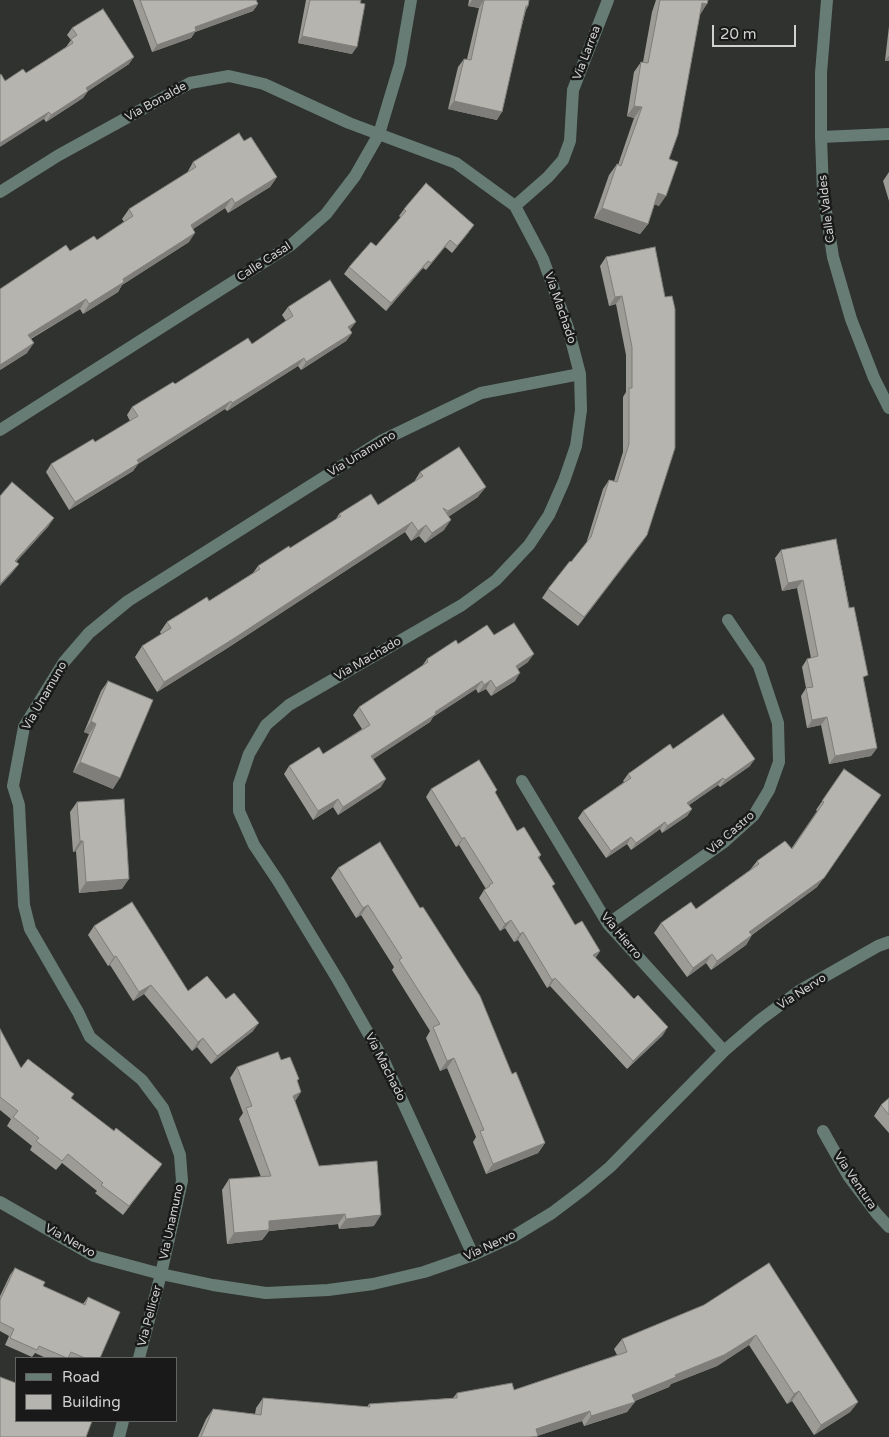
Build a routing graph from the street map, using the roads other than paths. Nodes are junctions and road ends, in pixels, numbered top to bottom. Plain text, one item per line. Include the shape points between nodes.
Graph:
1 (411, 0) edge
2 (608, 0) edge
3 (828, 0) edge
4 (379, 134) junction
5 (889, 134) edge
6 (821, 138) junction
7 (0, 192) edge
8 (515, 206) junction
9 (580, 374) junction
10 (889, 408) edge
11 (0, 430) edge
12 (728, 620) dead end
13 (522, 781) dead end
14 (608, 924) junction
15 (889, 942) edge
16 (724, 1051) junction
17 (824, 1131) dead end
18 (2, 1208) edge
19 (889, 1228) edge
20 (473, 1255) junction
21 (161, 1274) junction
22 (139, 1357) edge
23 (123, 1422) edge
24 (119, 1437) edge

1 - 4 street, Calle Casal via 400,64
2 - 8 street, Via Larrea via 573,90 570,141 563,160 548,178
3 - 6 street, Calle Valdes via 821,73
4 - 7 street, Via Bonalde via 264,84 229,76 190,83 59,155
4 - 8 street, Via Machado via 456,163
4 - 11 street, Calle Casal via 355,176 326,214 291,245
5 - 6 street
6 - 10 street, Calle Valdes via 823,192 833,257 851,319
8 - 9 street, Via Machado via 543,259 568,328
9 - 20 street, Via Machado via 581,410 576,446 549,515 528,545 496,580 462,605 288,704 266,725 249,754 240,784 239,811 254,845 384,1061
9 - 21 street, Via Unamuno via 481,393 381,441 128,601 89,633 64,662 24,727 13,786 19,805 24,905 30,929 90,1037 142,1080 163,1108 180,1155 182,1182
12 - 14 street, Via Castro via 759,666 778,723 779,762 770,790 754,815 724,842
13 - 14 street, Via Hierro
14 - 16 street, Via Hierro
15 - 16 street, Via Nervo via 799,991
16 - 20 street, Via Nervo via 638,1140 585,1188 514,1236
17 - 19 street, Via Ventura via 849,1177
18 - 21 street, Via Nervo via 94,1256
20 - 21 street, Via Nervo via 424,1272 328,1290 266,1293
21 - 22 street, Via Pellicer
23 - 24 street

